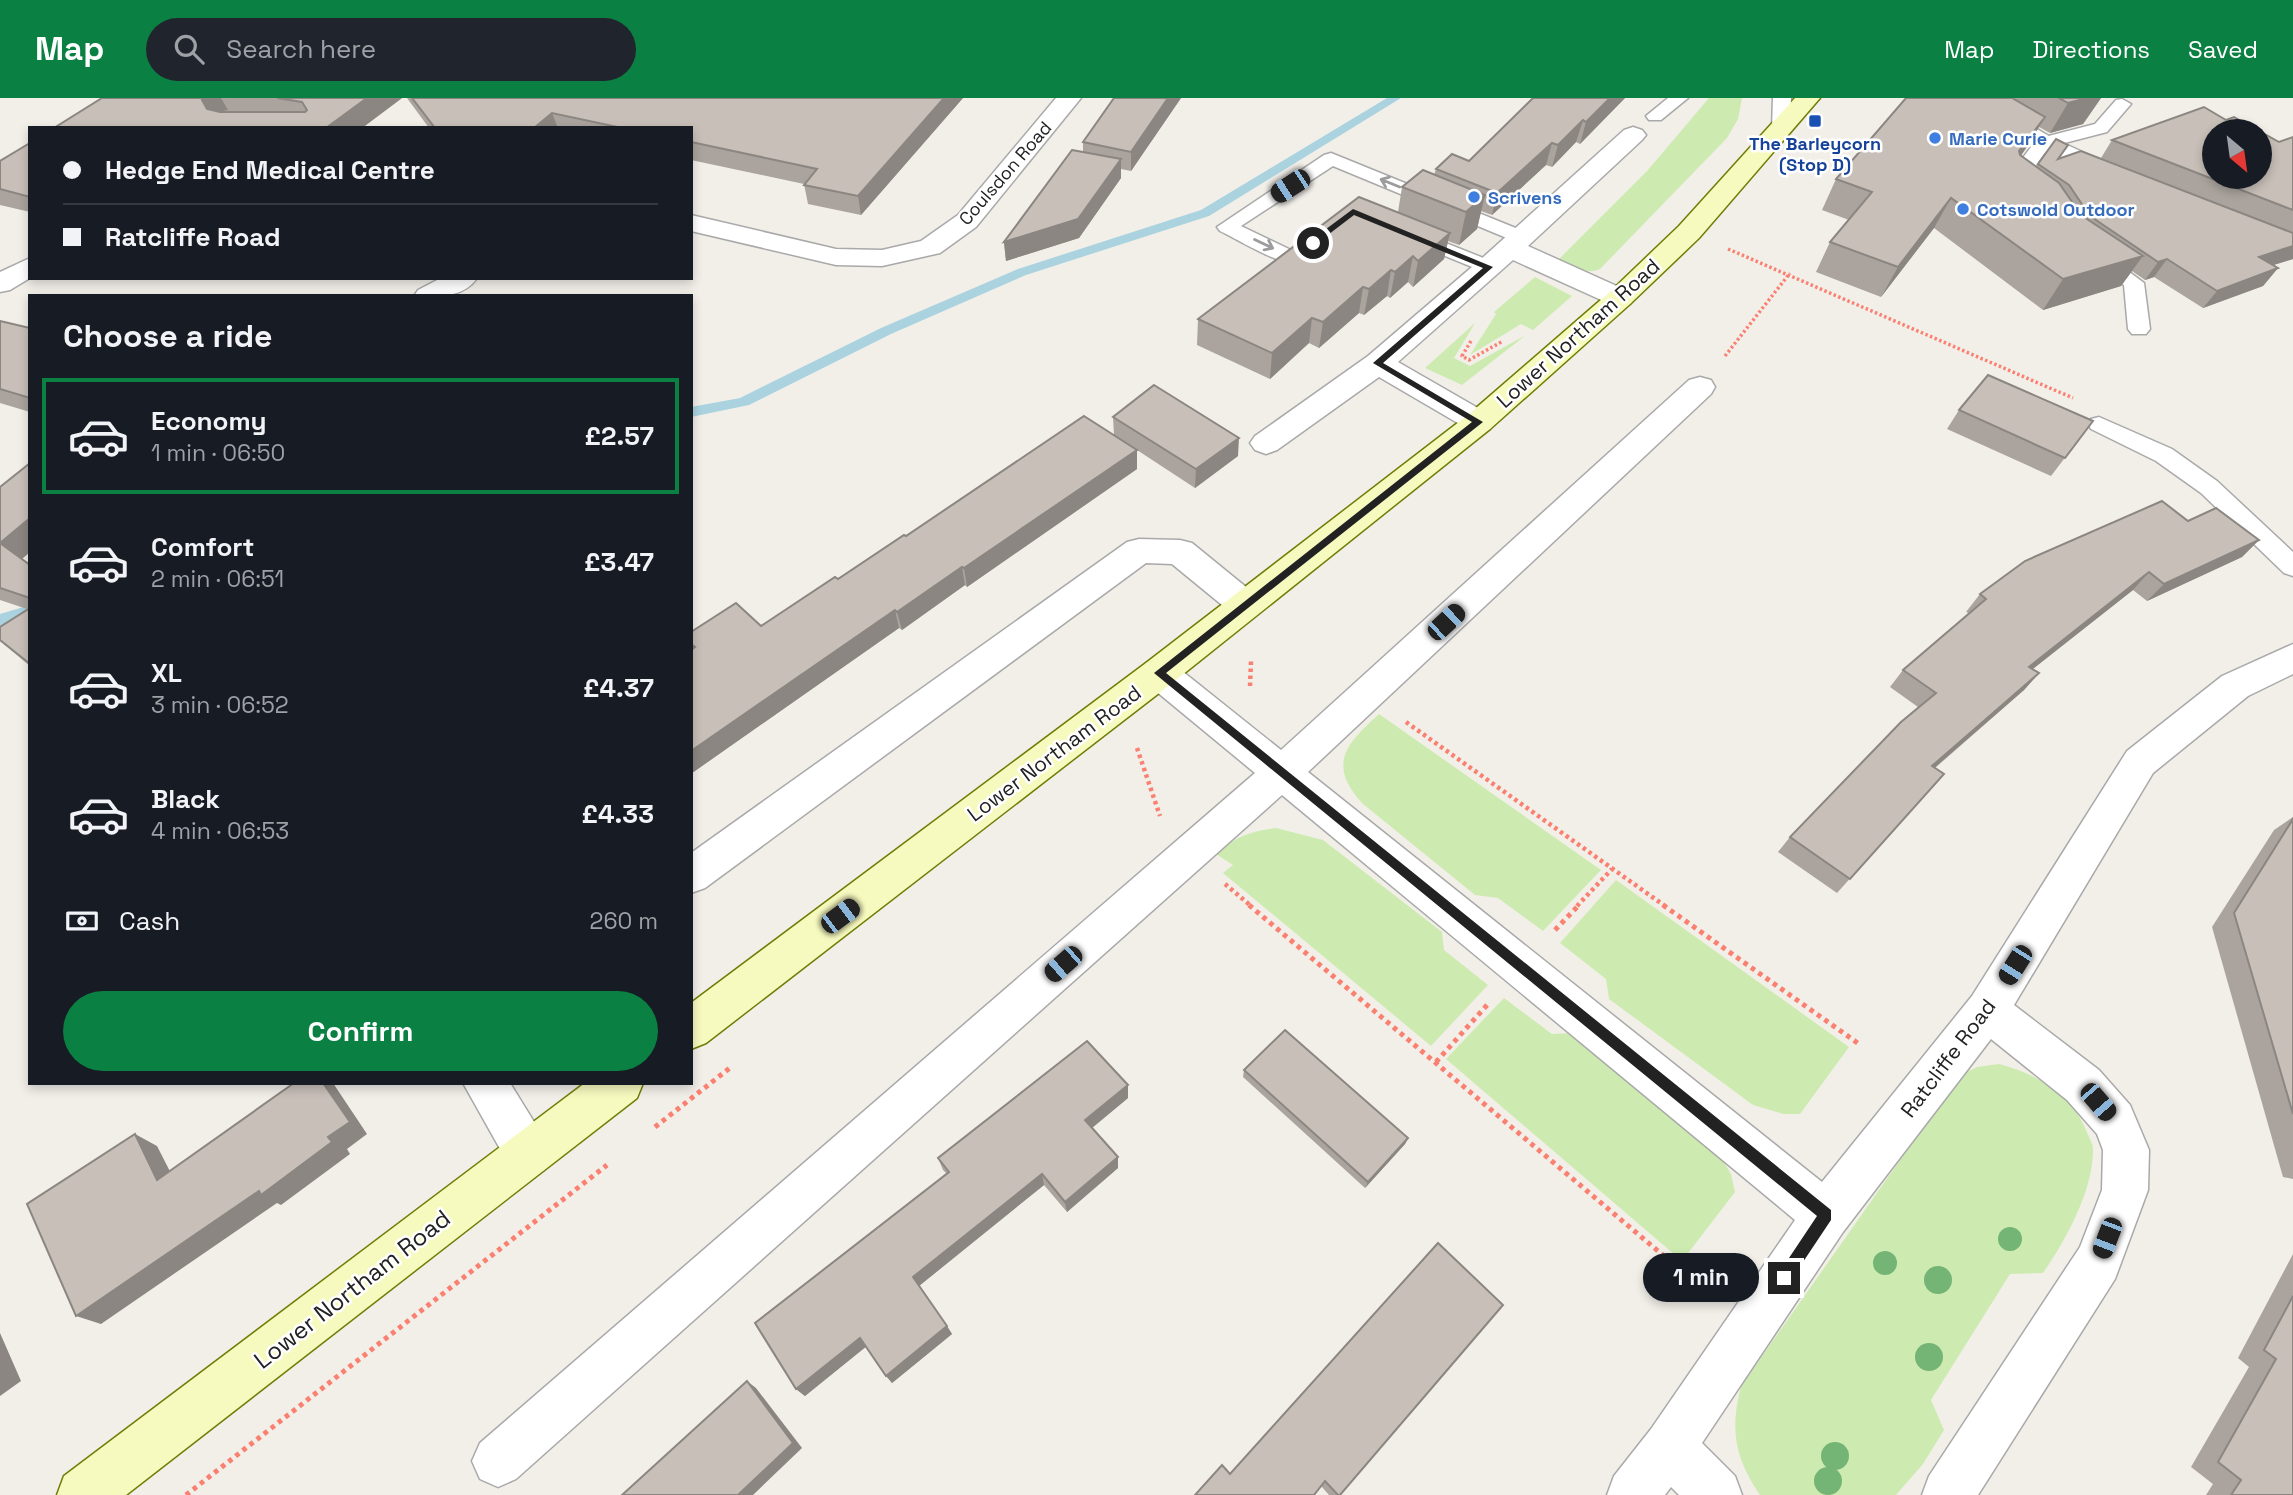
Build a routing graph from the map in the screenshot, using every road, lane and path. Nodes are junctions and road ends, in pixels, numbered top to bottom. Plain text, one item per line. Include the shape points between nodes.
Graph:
1 (1069, 98) edge
2 (1679, 98) edge
3 (1782, 98) edge
4 (1808, 98) edge
5 (1968, 98) edge
6 (2122, 104) dead end
7 (1656, 116) dead end
8 (1781, 128) junction
9 (1633, 135) dead end
10 (2043, 143) junction
11 (2140, 185) edge
12 (2040, 202) edge
13 (693, 223) edge
14 (1333, 227) edge
15 (1390, 227) edge
16 (1689, 232) junction
17 (2081, 246) edge
18 (1506, 251) junction
19 (28, 267) edge
20 (1790, 273) junction
21 (459, 280) edge
22 (0, 284) edge
23 (432, 294) edge
24 (1620, 298) junction
25 (1452, 299) junction
26 (2139, 330) dead end
27 (1513, 335) dead end
28 (1378, 363) junction
29 (1700, 387) joint
30 (1479, 422) junction
31 (2099, 424) joint
32 (1266, 443) dead end
33 (2293, 567) edge
34 (1245, 605) junction
35 (2293, 658) edge
36 (1159, 673) junction
37 (1367, 695) junction
38 (1137, 748) dead end
39 (1283, 771) junction
40 (1188, 853) junction
41 (693, 875) edge
42 (1987, 1010) junction
43 (693, 1027) edge
44 (1859, 1044) dead end
45 (486, 1085) edge
46 (618, 1085) edge
47 (528, 1154) junction
48 (1826, 1215) junction
49 (1684, 1273) dead end
50 (1669, 1447) junction
51 (498, 1461) dead end
52 (83, 1495) edge
53 (1633, 1495) edge
54 (1716, 1495) edge
55 (1948, 1495) edge

1 - 13 street, Coulsdon Road via 967,221 930,247 882,258 836,257
2 - 7 lane
3 - 8 lane
4 - 8 main road, Lower Northam Road
5 - 10 street
6 - 10 lane via 2101,128
8 - 16 main road, Lower Northam Road
9 - 18 street
10 - 11 street
10 - 12 lane via 2013,183
18 -> 14 lane via 1331,159 1227,227 1293,258
15 - 18 lane
16 - 20 path
16 - 24 main road, Lower Northam Road
17 - 26 lane via 2134,283
18 - 24 street
18 - 25 street
19 - 22 street
20 - 29 path
20 - 31 path via 2072,397
21 - 23 street
24 - 30 main road, Lower Northam Road
25 - 27 path via 1487,315 1462,356 1469,360
25 - 28 street
28 - 30 street
28 - 32 street
29 - 37 street
30 - 34 main road, Lower Northam Road
31 - 33 lane via 2164,454
34 - 36 main road, Lower Northam Road
34 - 41 street via 1180,552 1139,551
35 - 42 street, Ratcliffe Road via 2235,686 2140,762
36 - 39 street
36 - 43 main road, Lower Northam Road
37 - 39 street
37 - 44 path
38 - 40 path via 1165,832
39 - 40 street
39 - 48 street
40 - 49 path
40 - 51 street
42 - 48 street, Ratcliffe Road
42 - 55 street via 2083,1085 2113,1120 2126,1150 2125,1190 2098,1262
45 - 47 street
46 - 47 main road, Lower Northam Road
47 - 52 main road, Lower Northam Road
48 - 50 street, Ratcliffe Road
50 - 53 street, Ratcliffe Road
50 - 54 street

